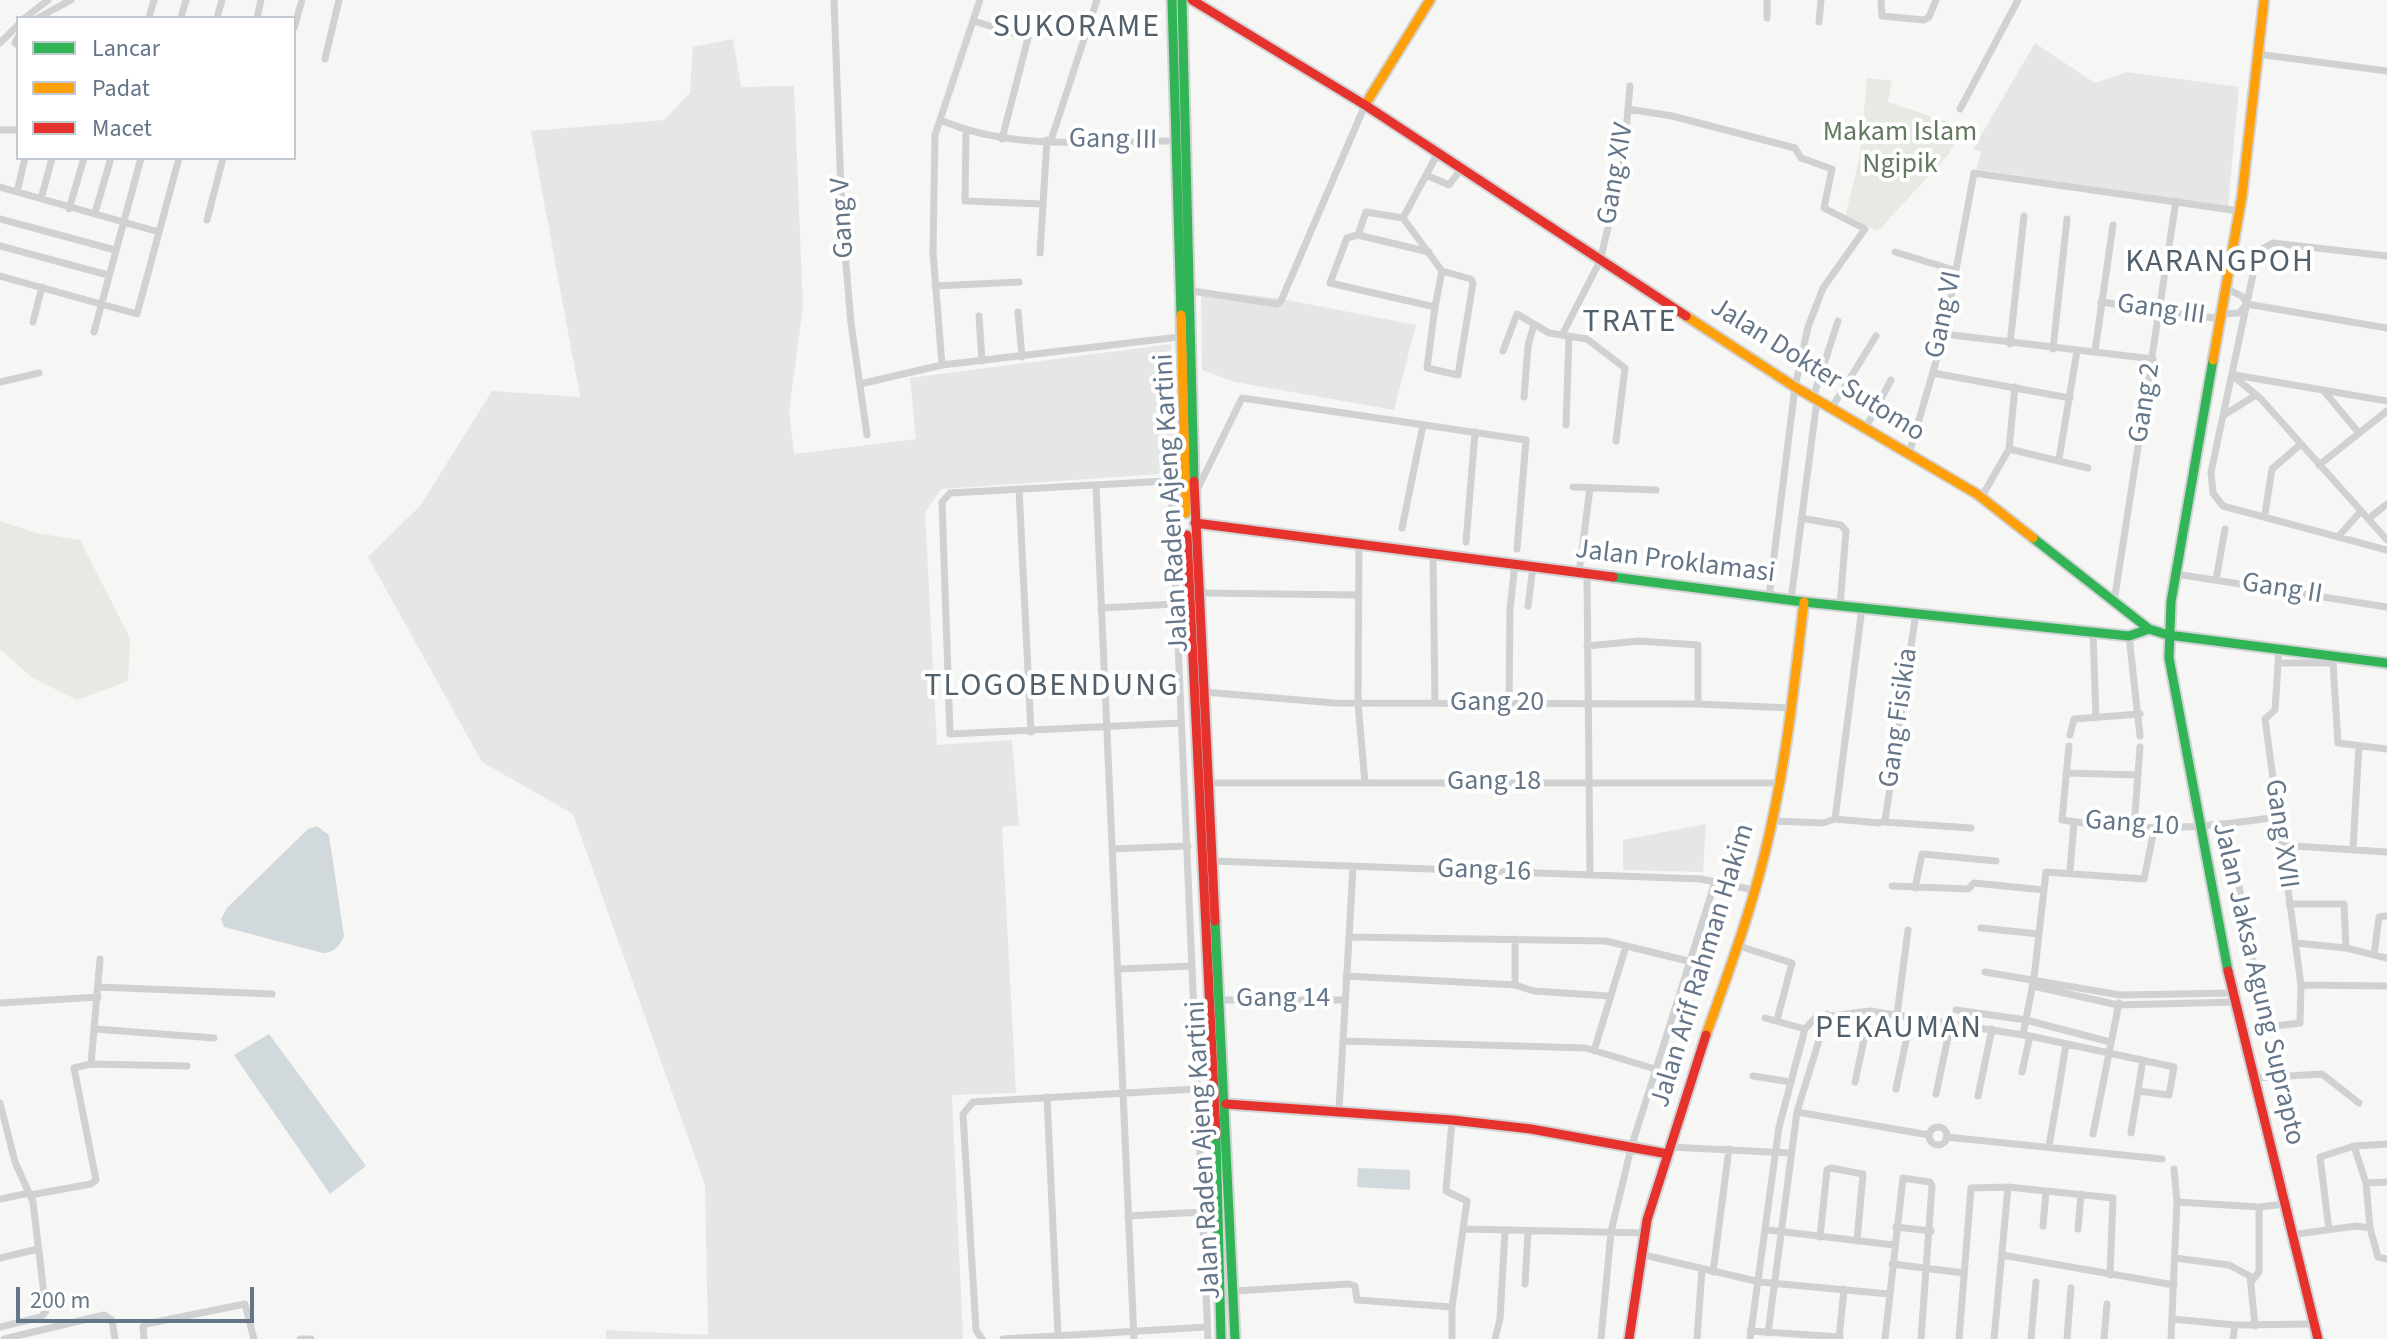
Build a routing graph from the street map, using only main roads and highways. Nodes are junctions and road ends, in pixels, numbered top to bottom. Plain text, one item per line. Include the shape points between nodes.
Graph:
1 (1172, 0) edge
2 (1182, 0) edge
3 (1192, 0) edge
4 (1430, 0) edge
5 (2264, 0) edge
6 (1365, 105) junction
7 (1182, 248) junction
8 (1195, 523) junction
9 (1804, 602) junction
10 (2149, 629) junction
11 (2168, 635) junction
12 (2387, 663) edge
13 (1218, 1045) junction
14 (1219, 1066) junction
15 (1226, 1104) junction
16 (1669, 1151) junction
17 (1221, 1339) edge
18 (1235, 1339) edge
19 (1629, 1339) edge
20 (2318, 1339) edge

1 - 7 main road, Jalan Raden Ajeng Kartini
2 - 7 main road, Jalan Raden Ajeng Kartini
3 - 6 main road, Jalan Dokter Sutomo
4 - 6 main road
5 - 11 main road, Jalan Jaksa Agung Suprapto via 2239,211
6 - 10 main road, Jalan Dokter Sutomo via 1795,387 1981,498
7 - 8 main road, Jalan Raden Ajeng Kartini
7 - 13 main road, Jalan Raden Ajeng Kartini via 1179,337 1185,480
8 - 9 main road, Jalan Proklamasi
8 - 13 main road, Jalan Raden Ajeng Kartini
9 - 10 main road, Jalan Proklamasi via 2129,636
9 - 16 main road, Jalan Arif Rahman Hakim via 1772,821
10 - 11 main road, Jalan Dokter Sutomo
11 - 12 main road, Jalan Dokter Sutomo
11 - 20 main road, Jalan Jaksa Agung Suprapto via 2199,829 2234,998
13 - 14 main road, Jalan Raden Ajeng Kartini
14 - 15 main road, Jalan Raden Ajeng Kartini
14 - 17 main road, Jalan Raden Ajeng Kartini
15 - 16 main road via 1452,1120
15 - 18 main road, Jalan Raden Ajeng Kartini
16 - 19 main road, Jalan Arif Rahman Hakim via 1640,1254

